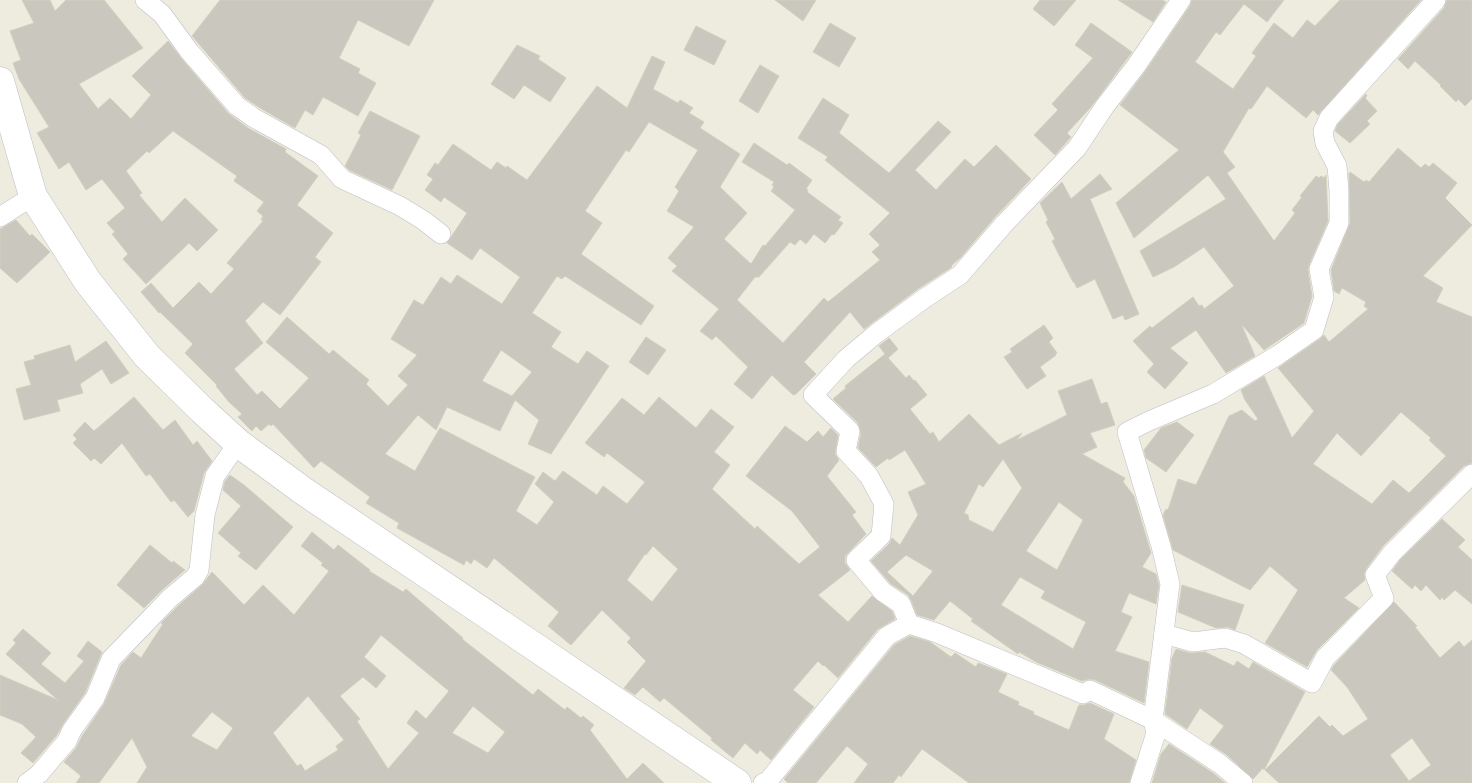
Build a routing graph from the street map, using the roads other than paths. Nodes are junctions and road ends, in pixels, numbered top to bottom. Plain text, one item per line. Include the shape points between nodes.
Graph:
1 (145, 0) edge
2 (1181, 0) edge
3 (1436, 0) edge
4 (1, 86) edge
5 (33, 196) junction
6 (0, 217) edge
7 (441, 234) dead end
8 (238, 443) junction
9 (1472, 474) edge
10 (909, 624) junction
11 (1164, 634) junction
12 (1153, 720) junction
13 (27, 783) edge
14 (737, 783) edge
15 (763, 783) edge
16 (1140, 783) edge
17 (1242, 783) edge

1 - 7 street via 162,14 237,106 321,155 342,179 400,206
2 - 10 street via 1077,148 960,275 877,333 846,359 813,395 850,431 846,451 869,476 884,504 881,536 856,560 883,592 900,604
3 - 11 street via 1329,118 1323,131 1325,143 1337,166 1339,223 1319,269 1324,297 1314,330 1213,394 1127,432 1170,584
4 - 5 main road
5 - 6 street
5 - 8 main road via 88,282 148,356
8 - 13 street via 215,476 205,515 199,570 195,577 110,660 95,698 67,741
8 - 14 main road via 377,542
9 - 11 street via 1392,553 1375,576 1384,598 1325,658 1312,683 1244,644 1225,638 1192,642
10 - 12 street via 1083,694 1090,690
10 - 15 street via 887,636 775,774
11 - 12 street
12 - 16 street via 1156,733
12 - 17 street via 1220,764

